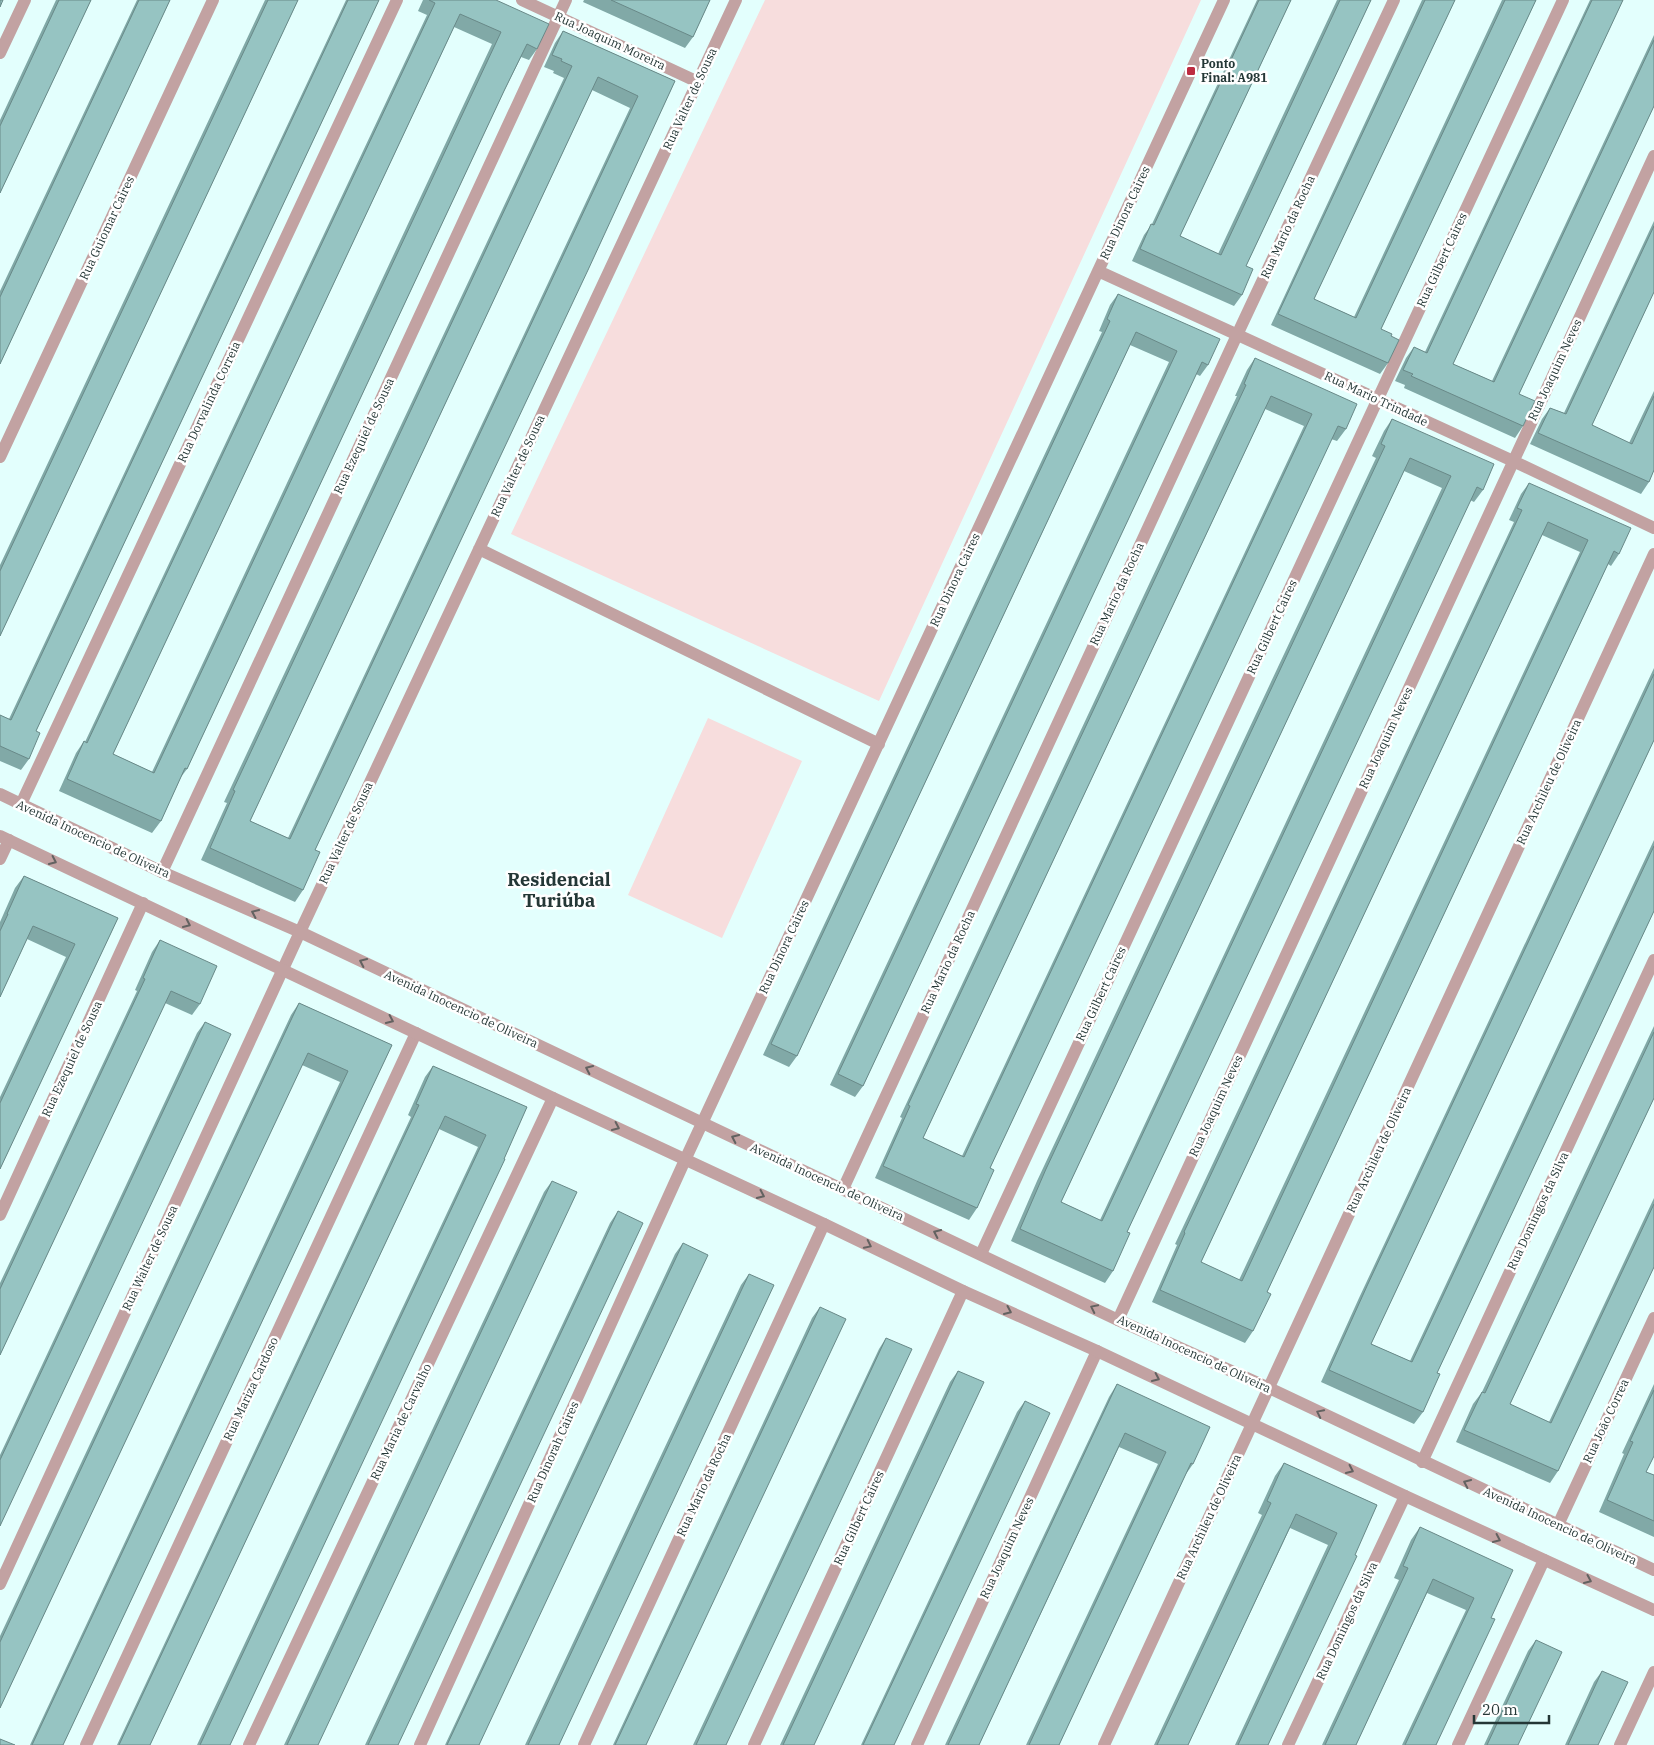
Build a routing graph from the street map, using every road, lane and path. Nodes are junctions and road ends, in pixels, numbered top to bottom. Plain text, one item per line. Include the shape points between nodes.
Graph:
1 (25, 0) edge
2 (213, 0) edge
3 (398, 0) edge
4 (522, 0) edge
5 (566, 0) edge
6 (736, 0) edge
7 (1224, 0) edge
8 (1394, 0) edge
9 (1563, 0) edge
10 (558, 17) junction
11 (0, 53) edge
12 (698, 82) junction
13 (1654, 156) edge
14 (1098, 271) junction
15 (1237, 335) junction
16 (1377, 400) junction
17 (0, 457) edge
18 (1513, 461) junction
19 (1654, 528) edge
20 (479, 549) junction
21 (1654, 554) edge
22 (879, 744) junction
23 (0, 794) edge
24 (21, 804) junction
25 (5, 838) edge
26 (0, 859) edge
27 (162, 872) junction
28 (143, 903) junction
29 (300, 932) junction
30 (1654, 960) edge
31 (283, 969) junction
32 (416, 1033) junction
33 (553, 1098) junction
34 (702, 1123) junction
35 (685, 1160) junction
36 (843, 1189) junction
37 (0, 1215) edge
38 (824, 1224) junction
39 (981, 1254) junction
40 (963, 1291) junction
41 (1654, 1318) edge
42 (1118, 1320) junction
43 (1097, 1351) junction
44 (1269, 1388) junction
45 (1252, 1424) junction
46 (1422, 1462) junction
47 (1405, 1496) junction
48 (1558, 1525) junction
49 (1544, 1560) junction
50 (1654, 1570) edge
51 (0, 1584) edge
52 (1654, 1610) edge
53 (1654, 1672) edge
54 (86, 1745) edge
55 (249, 1745) edge
56 (420, 1745) edge
57 (584, 1745) edge
58 (754, 1745) edge
59 (917, 1745) edge
60 (1104, 1745) edge
61 (1288, 1745) edge
62 (1458, 1745) edge
63 (1620, 1745) edge

1 - 11 street
2 - 17 street, Rua Guiomar Caires
3 - 24 street, Rua Dorvalinda Correia
4 - 10 street, Rua Joaquim Moreira
5 - 10 street, Rua Ezequiel de Sousa
6 - 12 street, Rua Valter de Sousa
7 - 14 street, Rua Dinora Caires
8 - 15 street, Rua Mario da Rocha
9 - 16 street, Rua Gilbert Caires
10 - 12 street, Rua Joaquim Moreira
10 - 27 street, Rua Ezequiel de Sousa
12 - 20 street, Rua Valter de Sousa
13 - 18 street, Rua Joaquim Neves
14 - 15 street, Rua Mario Trindade
14 - 22 street, Rua Dinora Caires
15 - 16 street, Rua Mario Trindade
15 - 36 street, Rua Mario da Rocha
16 - 18 street, Rua Mario Trindade
16 - 39 street, Rua Gilbert Caires
18 - 19 street, Rua Mario Trindade
18 - 42 street, Rua Joaquim Neves
20 - 22 street
20 - 29 street, Rua Valter de Sousa
21 - 44 street, Rua Archileu de Oliveira
22 - 34 street, Rua Dinora Caires
23 - 24 street, Avenida Inocencio de Oliveira
24 - 27 street, Avenida Inocencio de Oliveira
25 - 26 street
25 -> 28 street
29 -> 27 street, Avenida Inocencio de Oliveira
28 -> 31 street
28 - 37 street, Rua Ezequiel de Sousa
29 - 31 street, Rua Walter de Sousa
34 -> 29 street, Avenida Inocencio de Oliveira
30 - 46 street, Rua Domingos da Silva
31 -> 32 street
31 - 51 street, Rua Walter de Sousa
32 - 33 street
32 - 54 street, Rua Mariza Cardoso
33 -> 35 street
33 - 55 street, Rua Maria de Carvalho
34 - 35 street, Rua Dinora Caires
36 -> 34 street, Avenida Inocencio de Oliveira
35 -> 38 street
35 - 56 street, Rua Dinorah Caires
39 -> 36 street, Avenida Inocencio de Oliveira
38 -> 40 street
38 - 57 street, Rua Mario da Rocha
42 -> 39 street, Avenida Inocencio de Oliveira
40 -> 43 street
40 - 58 street, Rua Gilbert Caires
41 - 48 street, Rua João Correa
42 - 44 street, Avenida Inocencio de Oliveira
43 -> 45 street
43 - 59 street, Rua Joaquim Neves
44 - 45 street, Rua Archileu de Oliveira
46 -> 44 street, Avenida Inocencio de Oliveira
45 -> 47 street
45 - 60 street, Rua Archileu de Oliveira
48 -> 46 street, Avenida Inocencio de Oliveira
47 -> 49 street
47 - 61 street, Rua Domingos da Silva
48 - 50 street, Avenida Inocencio de Oliveira
49 -> 52 street
49 - 62 street
53 - 63 street

